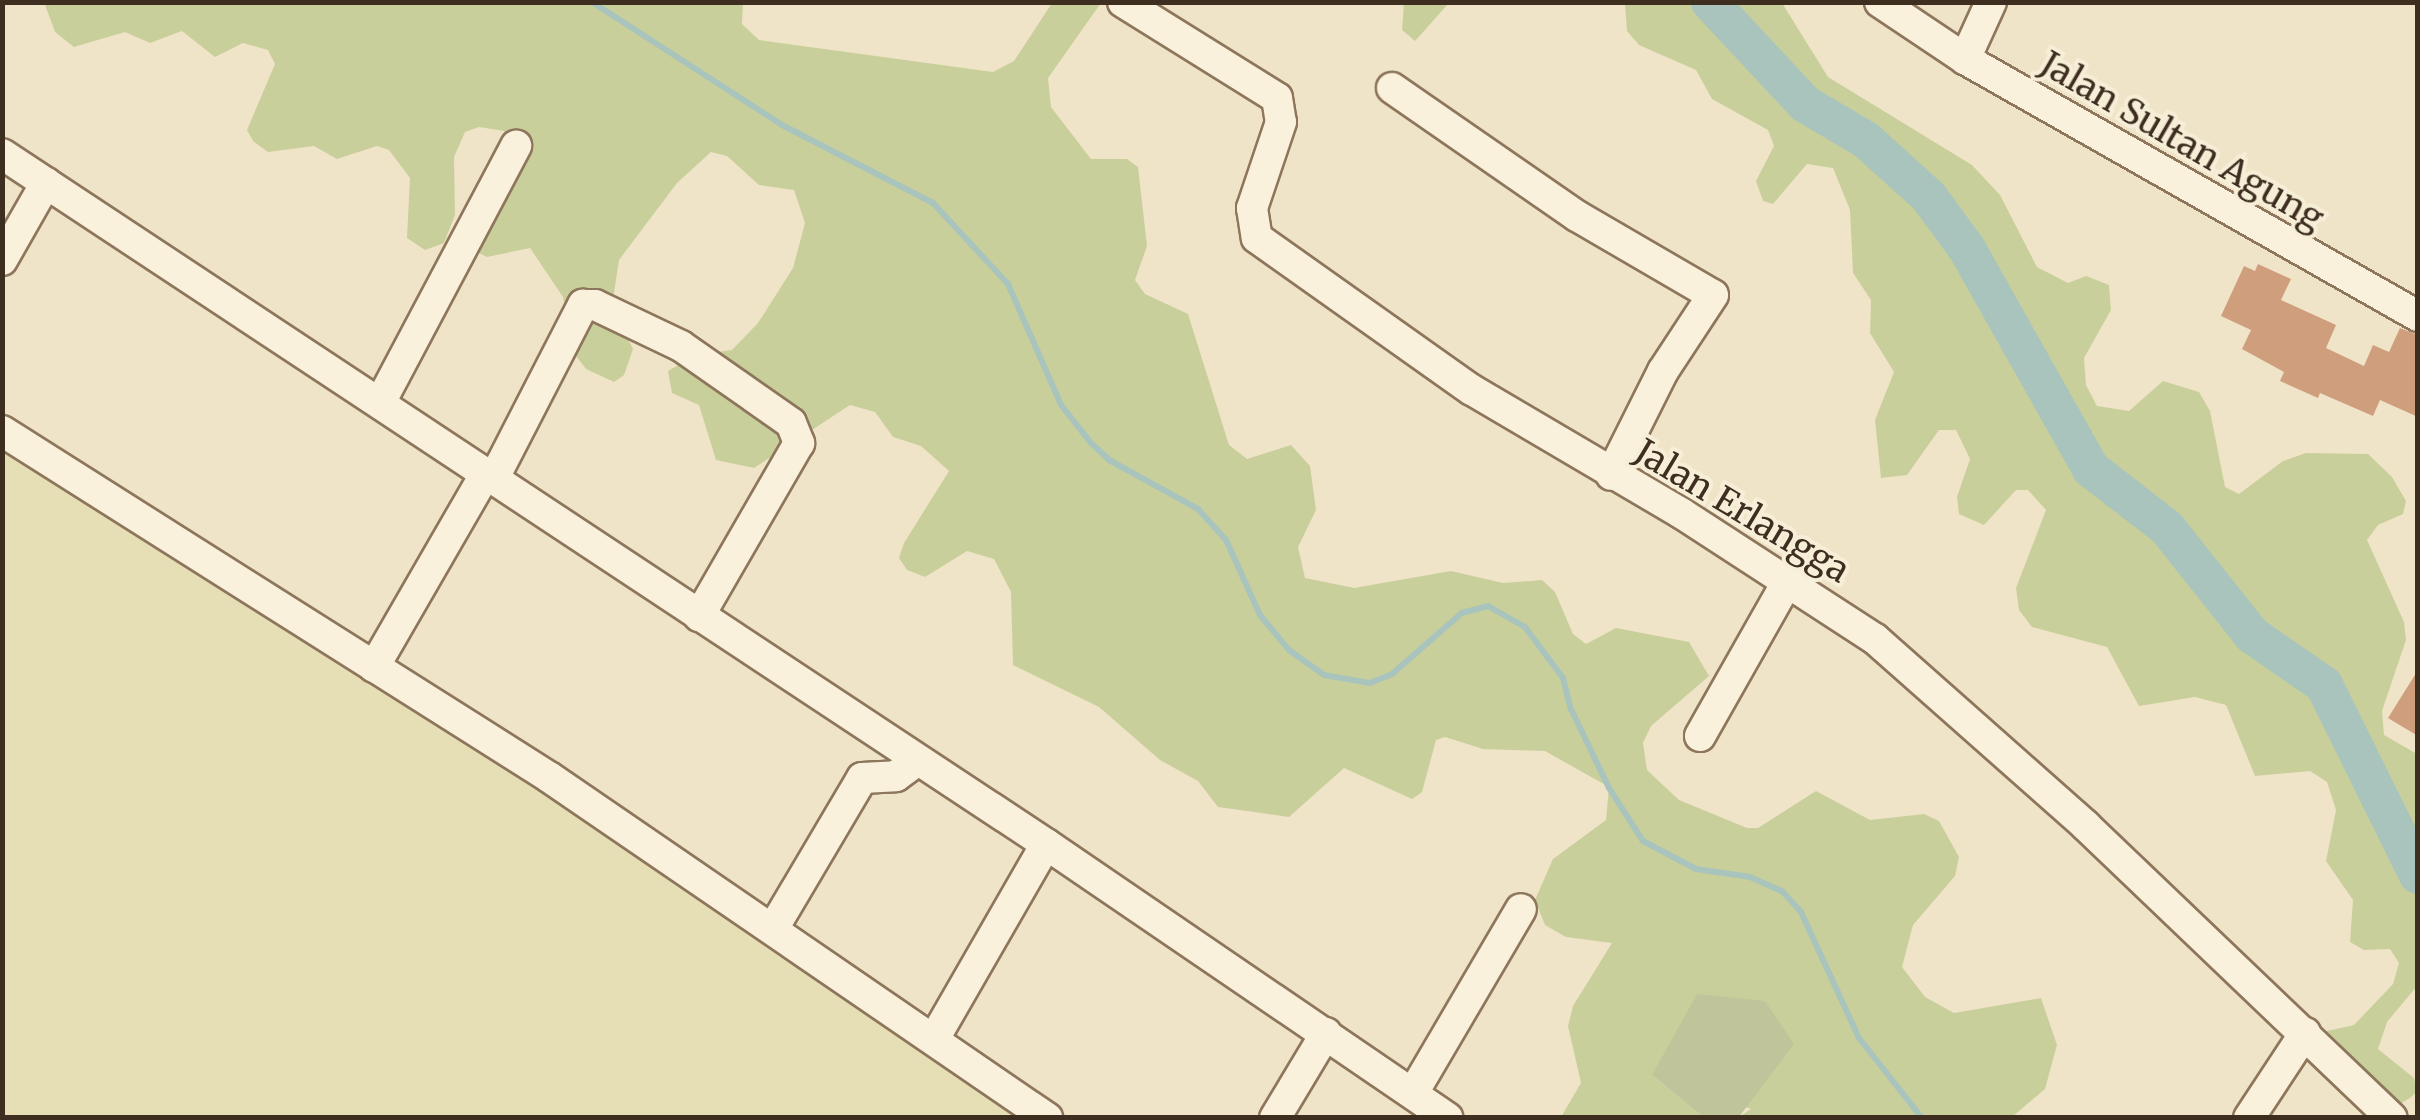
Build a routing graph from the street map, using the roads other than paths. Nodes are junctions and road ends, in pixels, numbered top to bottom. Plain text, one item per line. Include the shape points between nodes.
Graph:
1 (1124, 2) edge
2 (1880, 2) edge
3 (1991, 2) edge
4 (1965, 59) junction
5 (1392, 88) dead end
6 (516, 146) dead end
7 (2, 154) edge
8 (46, 183) junction
9 (2, 260) edge
10 (2418, 316) edge
11 (380, 402) junction
12 (2, 430) edge
13 (490, 475) junction
14 (1610, 475) junction
15 (1789, 579) junction
16 (699, 616) junction
17 (374, 667) junction
18 (1700, 736) dead end
19 (914, 762) junction
20 (1046, 844) junction
21 (1521, 909) dead end
22 (774, 927) junction
23 (2305, 1032) junction
24 (1326, 1033) junction
25 (934, 1038) junction
26 (1413, 1093) junction
27 (1046, 1118) edge
28 (1275, 1118) edge
29 (1448, 1118) edge
30 (2249, 1118) edge
31 (2392, 1118) edge

1 - 14 street, Jalan Erlangga via 1277,98 1282,122 1252,208 1257,238 1472,390
2 - 4 street, Jalan Sultan Agung
3 - 4 street
4 - 10 street, Jalan Sultan Agung
5 - 14 street via 1578,216 1713,294 1663,371
6 - 11 street
7 - 8 street
8 - 9 street
8 - 11 street
11 - 13 street
12 - 17 street
13 - 16 street
13 - 16 street via 583,305 680,346 791,423 799,444
13 - 17 street
14 - 15 street, Jalan Erlangga
15 - 18 street
15 - 23 street, Jalan Erlangga via 1949,702
16 - 19 street
17 - 22 street
19 - 20 street
19 - 22 street via 896,776 862,778
20 - 24 street
20 - 25 street
21 - 26 street
22 - 25 street
23 - 30 street
23 - 31 street, Jalan Erlangga
24 - 26 street
24 - 28 street
25 - 27 street
26 - 29 street

